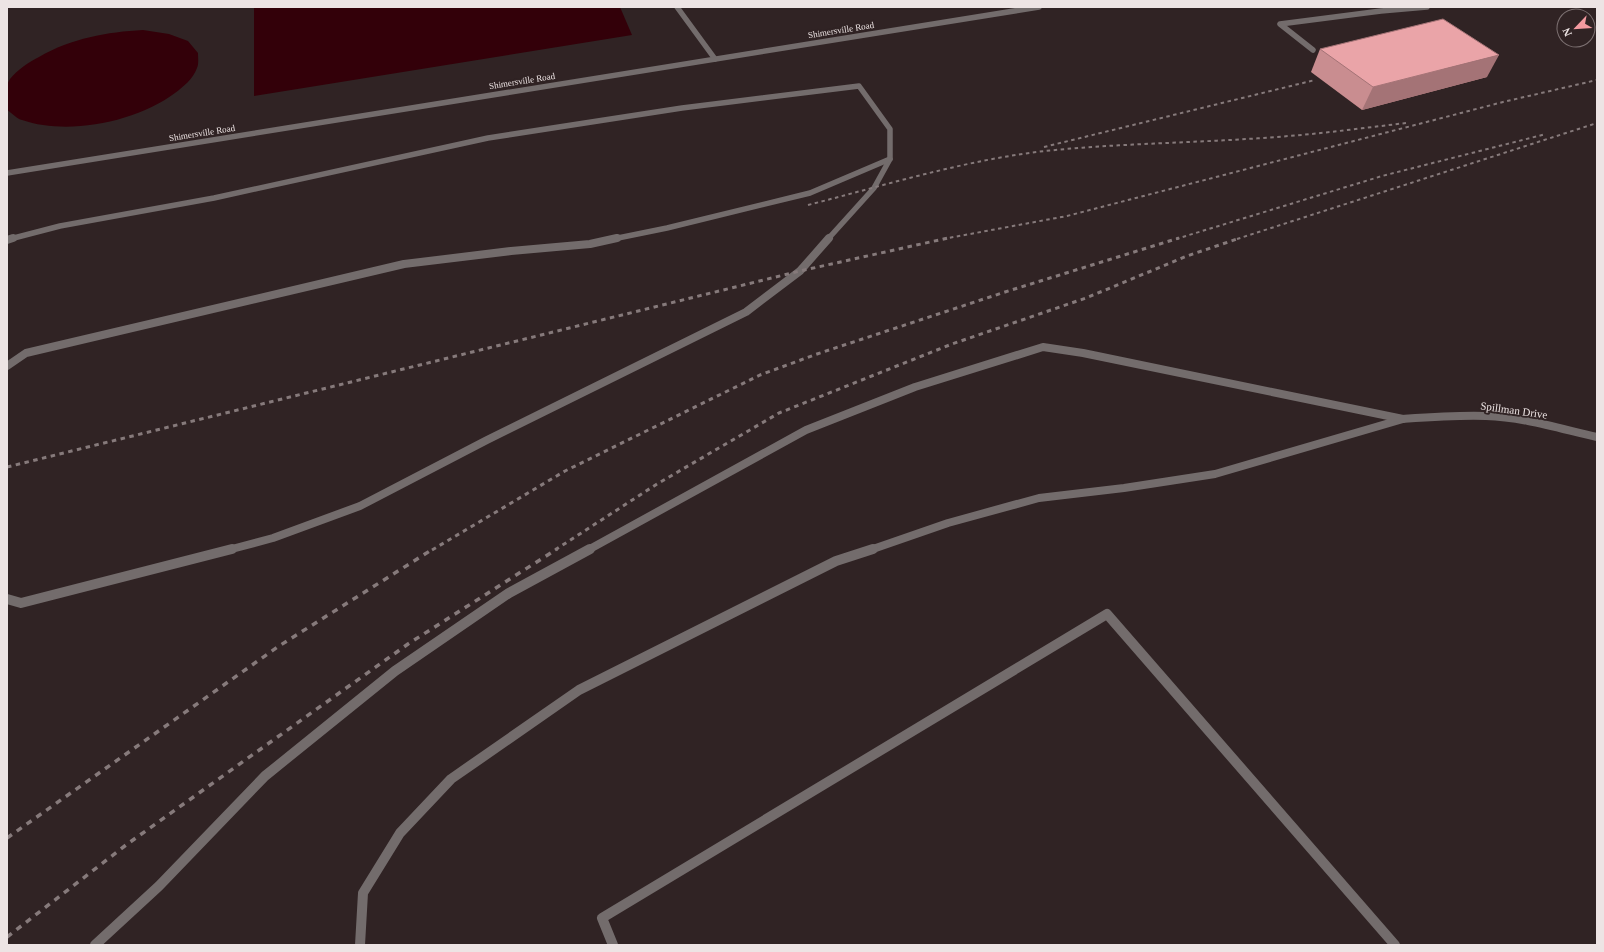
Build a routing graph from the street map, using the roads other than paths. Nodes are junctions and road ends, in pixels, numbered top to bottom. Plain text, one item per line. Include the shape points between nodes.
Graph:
1 (677, 7) edge
2 (1039, 7) edge
3 (1427, 7) edge
4 (1313, 50) dead end
5 (715, 59) junction
6 (890, 159) junction
7 (7, 173) edge
8 (7, 240) edge
9 (7, 366) edge
10 (1404, 419) junction
11 (1597, 437) edge
12 (7, 599) edge
13 (95, 945) edge
14 (360, 945) edge
15 (613, 945) edge
16 (1395, 945) edge

1 - 5 street
2 - 5 street, Shimersville Road
3 - 4 street via 1280,24
5 - 7 street, Shimersville Road
6 - 8 street via 890,129 859,86 682,108 488,138 214,198 60,226
6 - 9 street via 810,193 668,228 590,244 404,264 26,353
6 - 12 street via 874,188 800,271 746,312 360,506 273,538 21,603
10 - 11 street, Spillman Drive via 1487,416 1530,422
10 - 13 street via 1043,347 914,387 806,430 509,593 395,671 265,776 159,886
10 - 14 street via 1215,474 1039,498 948,523 836,561 586,687 451,779 400,832 364,894
15 - 16 street via 602,918 1107,614

